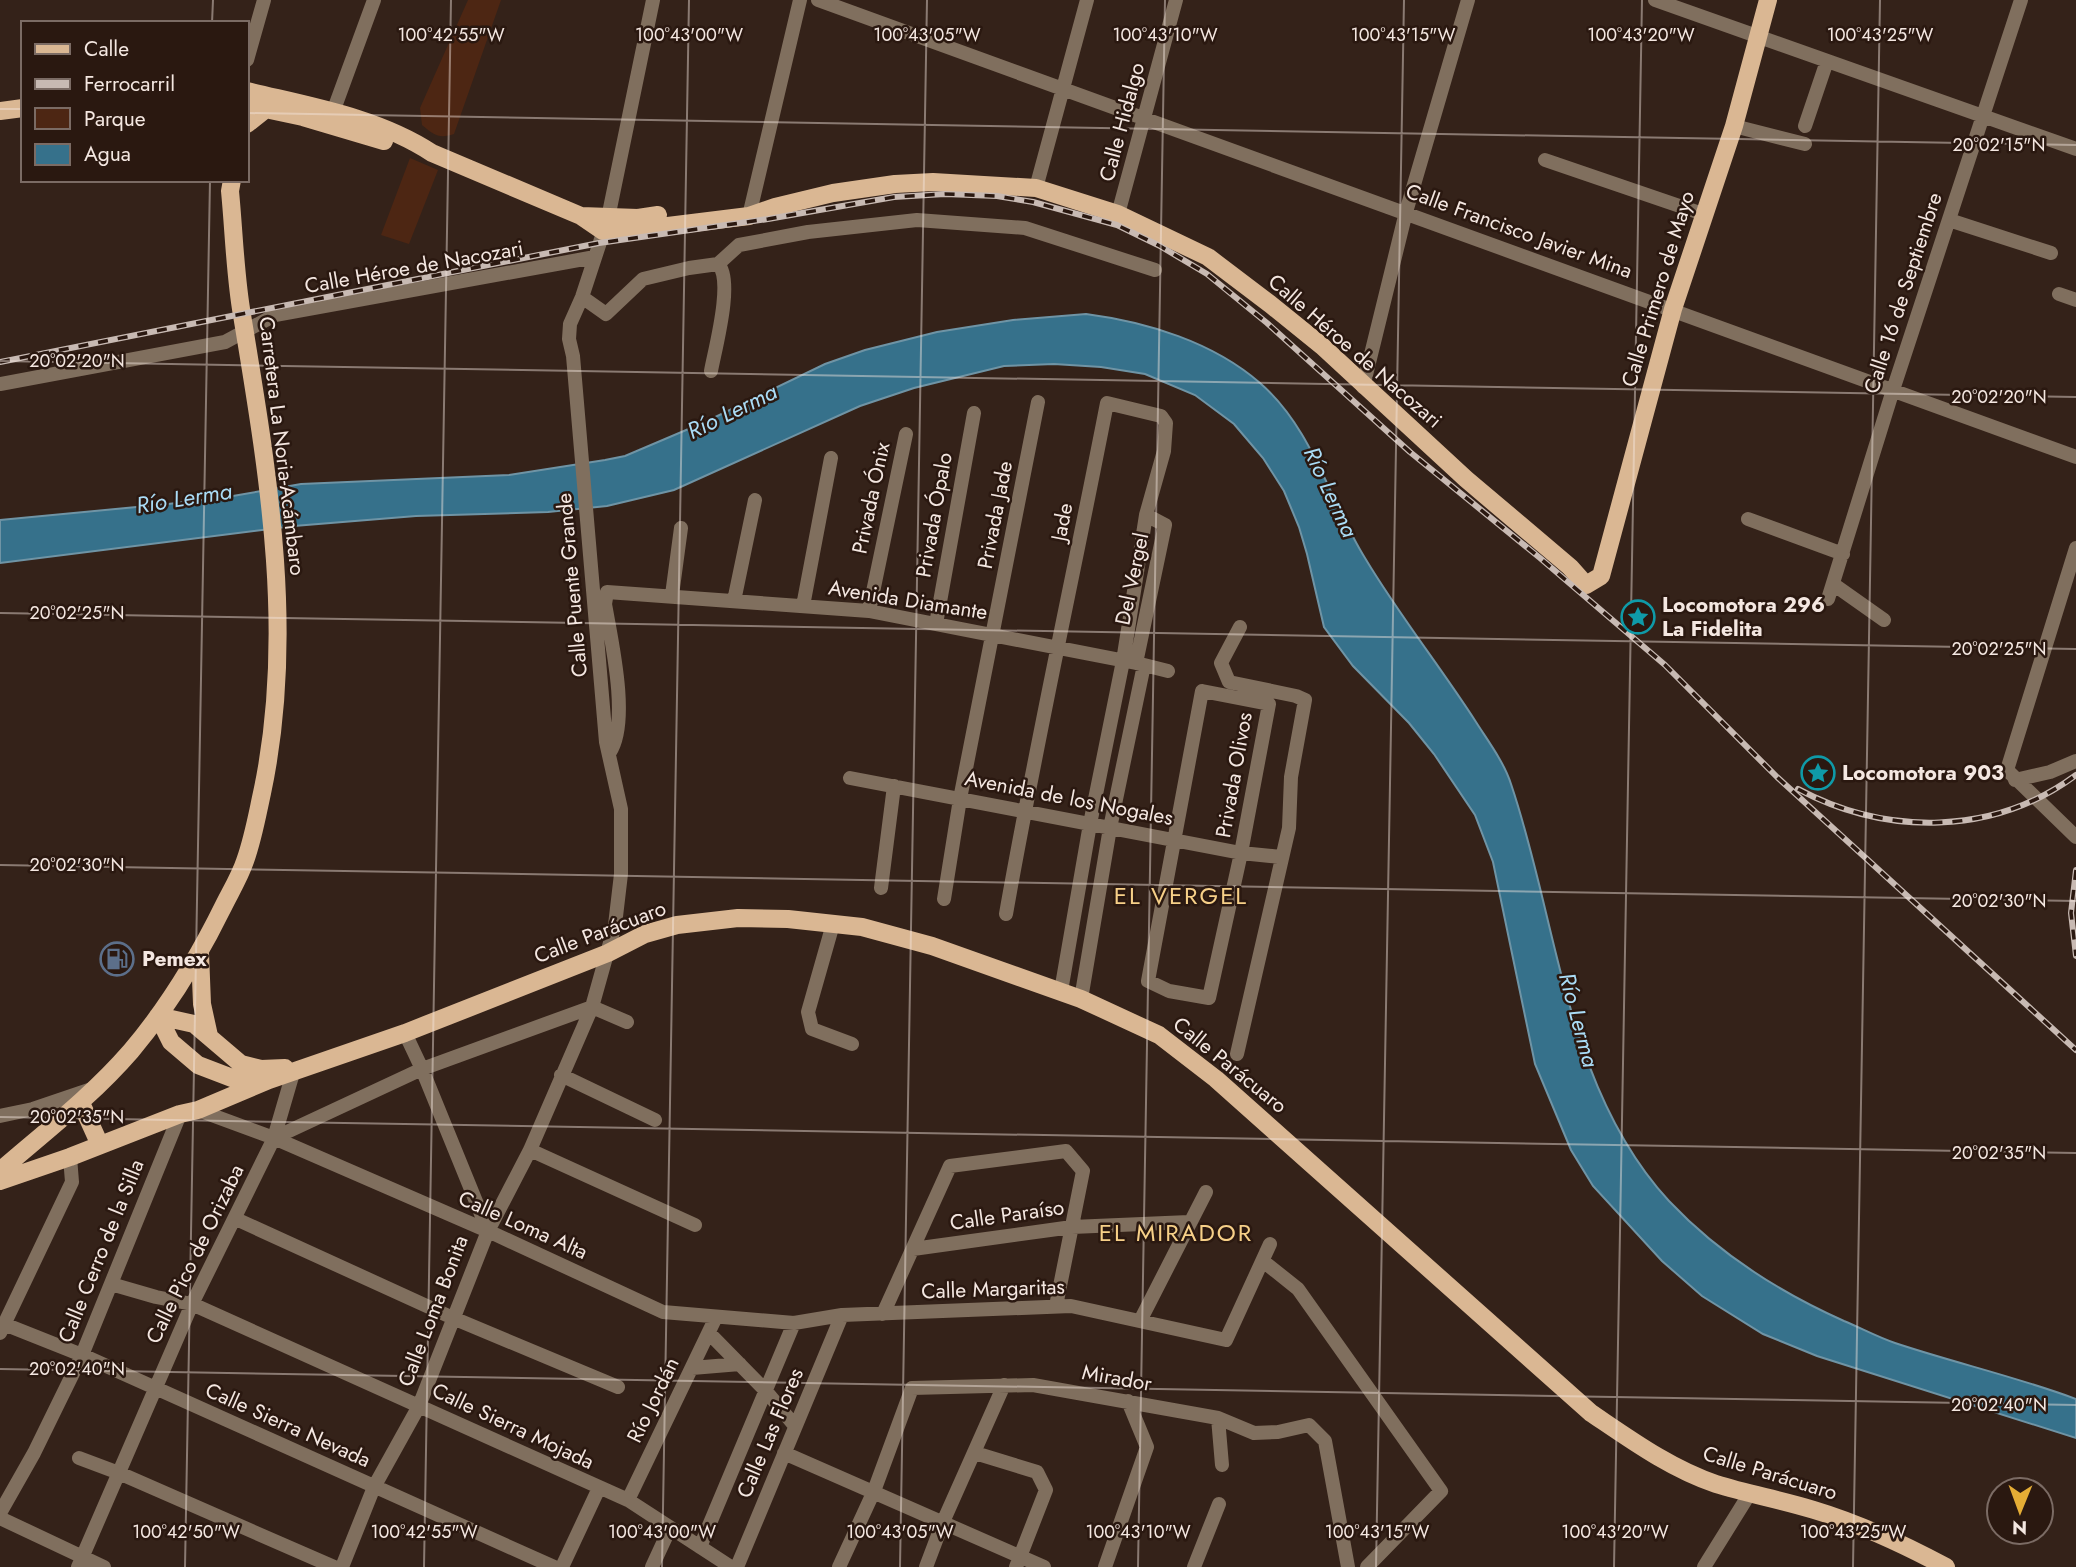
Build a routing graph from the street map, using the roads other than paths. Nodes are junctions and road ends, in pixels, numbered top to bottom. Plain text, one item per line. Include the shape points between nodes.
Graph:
1 (264, 0) edge
2 (374, 0) edge
3 (653, 0) edge
4 (800, 0) edge
5 (818, 0) edge
6 (1087, 0) edge
7 (1176, 0) edge
8 (1468, 0) edge
9 (1655, 0) edge
10 (1768, 0) edge
11 (2021, 0) edge
12 (1758, 36) junction
13 (248, 56) edge
14 (1827, 61) junction
15 (1062, 89) junction
16 (248, 91) edge
17 (248, 105) edge
18 (21, 108) edge
19 (266, 109) junction
20 (0, 111) edge
21 (333, 112) junction
22 (1983, 117) junction
23 (1145, 118) junction
24 (21, 121) edge
25 (0, 123) edge
26 (248, 123) edge
27 (1734, 126) junction
28 (1805, 126) dead end
29 (1805, 144) dead end
30 (2076, 149) edge
31 (432, 153) junction
32 (1545, 160) dead end
33 (229, 184) edge
34 (1036, 188) junction
35 (750, 211) junction
36 (1406, 212) junction
37 (1118, 214) junction
38 (1703, 214) junction
39 (1949, 220) junction
40 (605, 225) junction
41 (2051, 253) dead end
42 (594, 257) junction
43 (718, 264) junction
44 (1154, 270) dead end
45 (2059, 294) dead end
46 (582, 297) junction
47 (2076, 300) edge
48 (1673, 309) junction
49 (245, 329) junction
50 (711, 371) dead end
51 (0, 384) edge
52 (1363, 387) junction
53 (1893, 390) junction
54 (1038, 402) dead end
55 (1107, 403) joint
56 (974, 413) dead end
57 (906, 434) dead end
58 (2076, 457) edge
59 (831, 458) dead end
60 (755, 500) dead end
61 (1146, 515) junction
62 (1748, 519) dead end
63 (681, 528) dead end
64 (2076, 548) edge
65 (1843, 554) junction
66 (1833, 584) junction
67 (1586, 585) joint
68 (672, 596) junction
69 (1828, 599) dead end
70 (734, 601) junction
71 (803, 606) junction
72 (869, 611) junction
73 (1884, 620) dead end
74 (936, 624) junction
75 (1240, 627) dead end
76 (993, 635) junction
77 (1059, 649) junction
78 (1134, 663) junction
79 (1168, 671) dead end
80 (608, 748) junction
81 (2076, 761) edge
82 (2011, 775) junction
83 (850, 778) dead end
84 (894, 786) junction
85 (960, 799) junction
86 (1024, 811) junction
87 (1090, 824) junction
88 (1111, 828) junction
89 (2076, 837) edge
90 (1175, 840) junction
91 (1241, 853) junction
92 (1282, 857) junction
93 (881, 888) dead end
94 (944, 899) dead end
95 (1006, 914) dead end
96 (833, 924) junction
97 (200, 953) junction
98 (608, 953) junction
99 (1061, 992) junction
100 (1081, 999) junction
101 (592, 1006) junction
102 (158, 1016) junction
103 (627, 1022) dead end
104 (405, 1033) junction
105 (209, 1036) junction
106 (852, 1044) dead end
107 (1237, 1054) dead end
108 (422, 1069) junction
109 (300, 1070) junction
110 (561, 1075) junction
111 (269, 1080) junction
112 (97, 1087) junction
113 (81, 1103) junction
114 (198, 1110) junction
115 (180, 1114) junction
116 (0, 1116) edge
117 (655, 1121) dead end
118 (274, 1138) junction
119 (100, 1145) junction
120 (530, 1150) junction
121 (70, 1157) junction
122 (0, 1171) edge
123 (0, 1181) edge
124 (1206, 1192) dead end
125 (236, 1219) junction
126 (1189, 1222) junction
127 (695, 1225) dead end
128 (1072, 1227) junction
129 (488, 1231) junction
130 (1270, 1244) dead end
131 (914, 1249) junction
132 (1263, 1261) junction
133 (111, 1284) junction
134 (192, 1304) junction
135 (1056, 1306) junction
136 (883, 1314) junction
137 (842, 1315) junction
138 (716, 1317) junction
139 (453, 1318) junction
140 (1140, 1321) junction
141 (794, 1323) junction
142 (2, 1328) edge
143 (709, 1333) junction
144 (82, 1355) junction
145 (740, 1364) junction
146 (692, 1368) junction
147 (1004, 1385) junction
148 (618, 1387) dead end
149 (154, 1388) junction
150 (765, 1390) junction
151 (1128, 1401) junction
152 (419, 1406) junction
153 (1219, 1418) junction
154 (795, 1426) junction
155 (975, 1453) junction
156 (783, 1454) junction
157 (79, 1458) dead end
158 (1223, 1465) dead end
159 (119, 1473) junction
160 (374, 1487) junction
161 (599, 1488) junction
162 (874, 1491) junction
163 (1750, 1493) junction
164 (628, 1500) junction
165 (1219, 1504) dead end
166 (0, 1516) edge
167 (943, 1522) junction
168 (670, 1528) junction
169 (700, 1547) junction
170 (1019, 1561) edge
171 (81, 1562) edge
172 (1709, 1563) edge
173 (104, 1567) edge
174 (334, 1567) edge
175 (342, 1567) edge
176 (554, 1567) edge
177 (562, 1567) edge
178 (652, 1567) edge
179 (730, 1567) edge
180 (737, 1567) edge
181 (839, 1567) edge
182 (926, 1567) edge
183 (1045, 1567) edge
184 (1105, 1567) edge
185 (1194, 1567) edge
186 (1348, 1567) edge
187 (1367, 1567) edge
188 (1946, 1567) edge

1 - 13 street
2 - 21 street
3 - 40 street, Calle Puente Grande
4 - 35 street
5 - 15 street, Calle Francisco Javier Mina
6 - 15 street
7 - 23 street, Calle Hidalgo
8 - 36 street
9 - 12 street
10 - 12 main road, Calle Primero de Mayo
11 - 22 street, Calle 16 de Septiembre
12 - 14 street
12 - 27 main road, Calle Primero de Mayo
14 - 22 street
14 - 28 street
15 - 23 street, Calle Francisco Javier Mina
15 - 34 street
16 - 21 main road
17 - 19 main road
18 - 20 main road
19 - 26 main road
19 - 31 main road
21 - 31 main road via 409,138
22 - 30 street
22 - 39 street, Calle 16 de Septiembre
23 - 36 street, Calle Francisco Javier Mina
23 - 37 street, Calle Hidalgo
24 - 25 main road
27 - 29 street
27 - 38 main road, Calle Primero de Mayo
31 - 40 main road
32 - 38 street
33 - 49 main road, Carretera La Noria-Acámbaro
34 - 35 main road, Calle Héroe de Nacozari via 895,184
34 - 37 main road, Calle Héroe de Nacozari
35 - 40 main road, Calle Héroe de Nacozari via 638,218
36 - 48 street, Calle Francisco Javier Mina
36 - 52 street
37 - 52 main road, Calle Héroe de Nacozari via 1208,257 1322,346
38 - 48 main road, Calle Primero de Mayo
39 - 41 street
39 - 53 street, Calle 16 de Septiembre
40 - 42 street, Calle Puente Grande
42 - 46 street, Calle Puente Grande
42 - 49 street, Calle Héroe de Nacozari via 275,315
43 - 44 street via 739,245 917,220 1025,228
43 - 46 street via 643,279 606,314
43 - 50 street via 724,277 723,303
45 - 47 street
46 - 80 street, Calle Puente Grande via 569,324 569,339
48 - 53 street, Calle Francisco Javier Mina
48 - 67 main road, Calle Primero de Mayo via 1601,576
49 - 51 street, Calle Héroe de Nacozari via 225,342
49 - 97 main road, Carretera La Noria-Acámbaro via 277,570 278,679 268,764 245,863
52 - 67 main road, Calle Héroe de Nacozari
53 - 58 street, Calle Francisco Javier Mina
53 - 65 street, Calle 16 de Septiembre
54 - 76 street, Privada Jade
55 - 61 street, Del Vergel via 1161,416 1166,423 1164,451
55 - 77 street, Jade
56 - 74 street, Privada Ópalo
57 - 72 street, Privada Ónix
59 - 71 street
60 - 70 street
61 - 78 street, Del Vergel
61 - 78 street, Del Vergel via 1165,525
62 - 65 street
63 - 68 street
64 - 82 street
65 - 66 street, Calle 16 de Septiembre
66 - 69 street, Calle 16 de Septiembre
66 - 73 street
68 - 70 street, Avenida Diamante
68 - 80 street, Avenida Diamante via 605,595 619,712 614,746
70 - 71 street, Avenida Diamante
71 - 72 street, Avenida Diamante
72 - 74 street, Avenida Diamante
74 - 76 street, Avenida Diamante
75 - 92 street via 1221,663 1229,682 1305,700
76 - 77 street, Avenida Diamante
76 - 85 street, Privada Jade
77 - 78 street, Avenida Diamante
77 - 86 street, Jade
78 - 79 street, Avenida Diamante
78 - 87 street
78 - 88 street
80 - 98 street, Calle Puente Grande via 621,809 621,874
81 - 82 street via 2050,772
82 - 89 street
83 - 84 street, Avenida de los Nogales
84 - 85 street, Avenida de los Nogales
84 - 93 street
85 - 86 street, Avenida de los Nogales
85 - 94 street, Privada Jade
86 - 87 street, Avenida de los Nogales
86 - 95 street, Jade
87 - 88 street, Avenida de los Nogales
87 - 99 street
88 - 90 street, Avenida de los Nogales
88 - 100 street
90 - 91 street, Avenida de los Nogales
90 - 91 street, Privada Olivos via 1148,981 1169,991 1209,998
90 - 91 street, Privada Olivos via 1202,691 1269,704
91 - 92 street, Avenida de los Nogales
92 - 107 street
96 - 98 main road, Calle Parácuaro via 788,919 709,920 645,934
96 - 99 main road, Calle Parácuaro via 932,946
96 - 106 street via 808,1012 812,1029
97 - 102 main road, Carretera La Noria-Acámbaro
97 - 105 main road
98 - 101 street, Calle Loma Bonita
98 - 104 main road, Calle Parácuaro
99 - 100 main road, Calle Parácuaro
100 - 163 main road, Calle Parácuaro via 1159,1035 1216,1079 1591,1413 1682,1470
101 - 103 street
101 - 108 street
101 - 110 street, Calle Loma Bonita
102 - 105 main road via 194,1024
102 - 111 main road via 171,1042 198,1065 232,1078
102 - 112 main road, Carretera La Noria-Acámbaro
104 - 108 street
104 - 109 main road, Calle Parácuaro
105 - 109 main road via 241,1064
108 - 118 street
108 - 129 street
109 - 111 main road
109 - 118 street, Calle Pico de Orizaba
110 - 117 street
110 - 120 street, Calle Loma Bonita
111 - 114 main road
112 - 113 main road, Carretera La Noria-Acámbaro
112 - 116 street
113 - 119 main road
113 - 122 main road, Carretera La Noria-Acámbaro
114 - 115 main road
114 - 118 street, Calle Loma Alta
115 - 119 main road
115 - 133 street, Calle Cerro de la Silla
118 - 125 street, Calle Pico de Orizaba
118 - 129 street, Calle Loma Alta
119 - 121 main road
120 - 127 street
120 - 129 street, Calle Loma Bonita
121 - 123 main road
121 - 142 street via 72,1182
124 - 126 street
125 - 134 street, Calle Pico de Orizaba
125 - 139 street
126 - 128 street, Calle Paraíso
126 - 140 street
128 - 131 street, Calle Paraíso
128 - 131 street via 1083,1171 1066,1152 950,1166
128 - 135 street
129 - 138 street, Calle Loma Alta via 663,1312
129 - 139 street, Calle Loma Bonita
130 - 132 street
131 - 136 street
132 - 140 street, Calle Margaritas via 1226,1340
132 - 187 street via 1298,1289 1441,1490
133 - 134 street, Calle Sierra Mojada
133 - 144 street, Calle Cerro de la Silla
134 - 149 street, Calle Pico de Orizaba
134 - 152 street, Calle Sierra Mojada
135 - 136 street, Calle Margaritas
135 - 140 street, Calle Margaritas
136 - 137 street, Calle Margaritas
137 - 141 street, Calle Loma Alta
137 - 154 street, Calle Las Flores
138 - 141 street, Calle Loma Alta
138 - 143 street, Río Jordán
139 - 148 street
139 - 152 street, Calle Loma Bonita
141 - 150 street
142 - 144 street, Calle Sierra Nevada
143 - 145 street
143 - 146 street, Río Jordán
144 - 149 street, Calle Sierra Nevada
144 - 166 street, Calle Cerro de la Silla
145 - 146 street
145 - 150 street
146 - 164 street, Río Jordán
147 - 151 street, Mirador via 1032,1385
147 - 155 street
147 - 162 street, Mirador via 912,1388
149 - 159 street, Calle Pico de Orizaba
149 - 160 street, Calle Sierra Nevada
150 - 154 street
150 - 169 street
151 - 153 street, Mirador
151 - 184 street via 1147,1447
152 - 160 street, Calle Loma Bonita
152 - 161 street, Calle Sierra Mojada
153 - 158 street
153 - 186 street, Mirador via 1254,1433 1309,1425 1325,1441
154 - 156 street, Calle Las Flores
155 - 167 street
155 - 170 street via 1037,1472 1046,1490
156 - 162 street
156 - 180 street, Calle Las Flores
157 - 159 street
159 - 171 street, Calle Pico de Orizaba
159 - 174 street
160 - 175 street, Calle Loma Bonita
160 - 176 street, Calle Sierra Nevada
161 - 164 street, Calle Sierra Mojada
161 - 177 street
162 - 167 street
162 - 181 street
163 - 172 street
163 - 188 main road, Calle Parácuaro via 1889,1537
164 - 168 street, Calle Sierra Mojada
165 - 185 street
166 - 171 street
167 - 170 street
167 - 182 street
168 - 169 street, Calle Sierra Mojada
168 - 178 street
169 - 179 street, Calle Sierra Mojada
170 - 183 street
171 - 173 street

